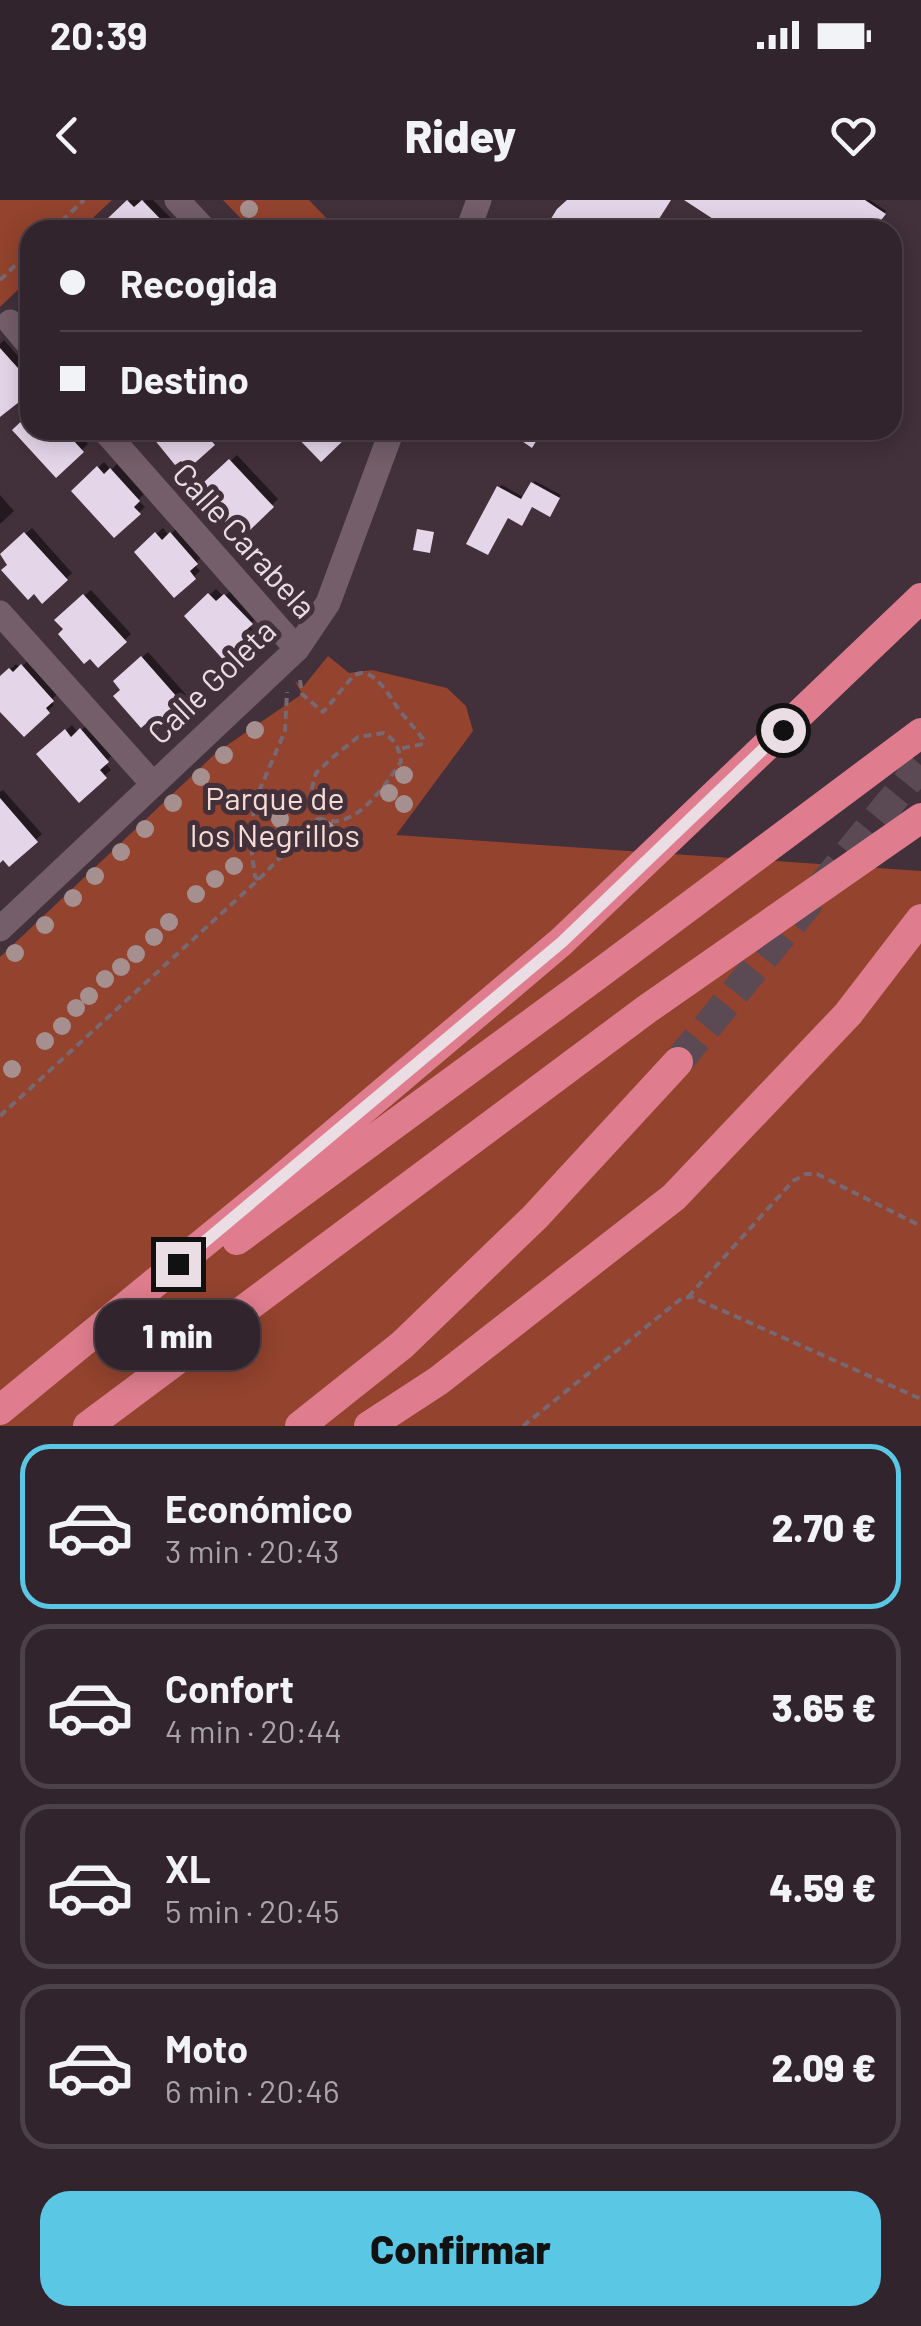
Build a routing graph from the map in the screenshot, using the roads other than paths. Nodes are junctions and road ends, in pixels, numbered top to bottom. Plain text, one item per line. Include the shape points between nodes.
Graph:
1 (177, 200) edge
2 (196, 220) edge
3 (10, 322) dead end
4 (20, 334) edge
5 (113, 440) edge
6 (388, 440) edge
7 (921, 598) edge
8 (0, 613) edge
9 (297, 649) junction
10 (921, 733) edge
11 (152, 784) junction
12 (921, 818) edge
13 (3, 919) edge
14 (921, 919) edge
15 (678, 1062) tunnel mouth
16 (0, 1412) edge
17 (88, 1426) edge
18 (300, 1426) edge
19 (369, 1426) edge

1 - 2 street
3 - 4 street
5 - 9 street, Calle Carabela
6 - 9 street, Calle Goleta via 328,603
7 - 16 highway via 562,942
8 - 11 street
9 - 11 street, Calle Goleta
10 - 16 highway
11 - 13 street, Calle Goleta
12 - 17 highway via 647,1008
14 - 19 highway via 848,1014 674,1197 438,1381
15 - 18 highway via 496,1256 402,1345

